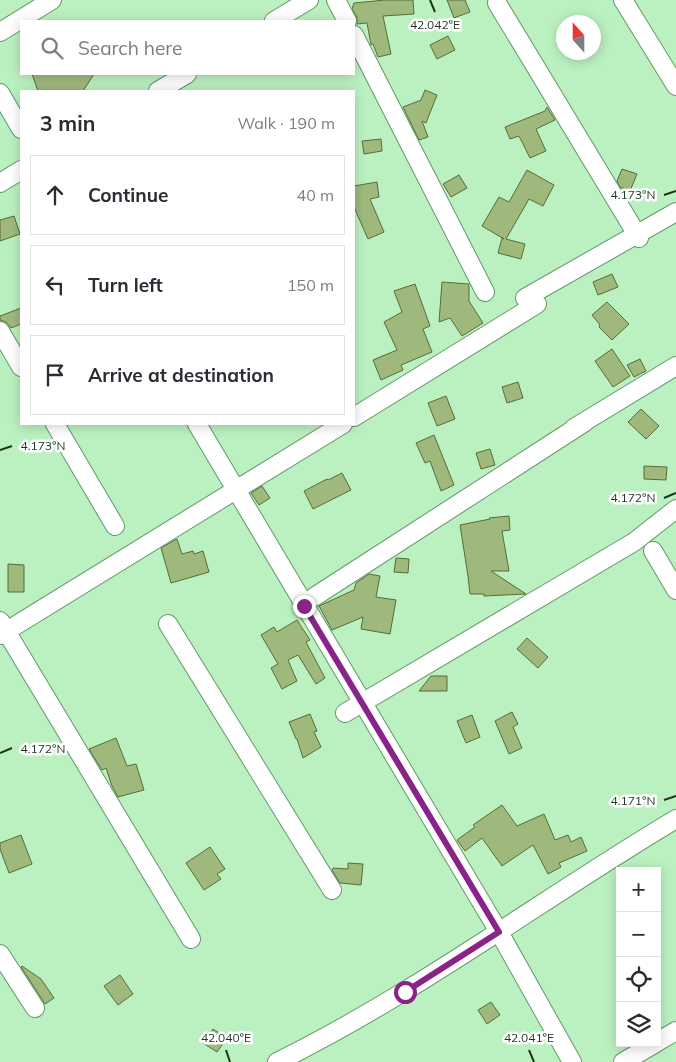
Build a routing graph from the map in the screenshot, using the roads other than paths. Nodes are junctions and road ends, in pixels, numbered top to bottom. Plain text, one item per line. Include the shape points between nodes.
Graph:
1 (52, 0) edge
2 (309, 0) edge
3 (336, 0) edge
4 (623, 0) edge
5 (497, 2) dead end
6 (276, 20) edge
7 (346, 20) edge
8 (0, 32) edge
9 (355, 37) edge
10 (185, 75) edge
11 (676, 86) edge
12 (160, 90) edge
13 (0, 93) edge
14 (20, 127) edge
15 (20, 171) edge
16 (0, 183) edge
17 (676, 212) edge
18 (639, 238) dead end
19 (485, 292) dead end
20 (0, 330) edge
21 (20, 364) edge
22 (676, 366) edge
23 (355, 416) edge
24 (56, 425) edge
25 (198, 425) edge
26 (341, 425) edge
27 (676, 509) edge
28 (115, 526) dead end
29 (653, 551) dead end
30 (676, 590) edge
31 (314, 597) dead end
32 (0, 621) edge
33 (168, 624) dead end
34 (0, 634) edge
35 (346, 713) dead end
36 (676, 819) edge
37 (332, 890) dead end
38 (499, 932) junction
39 (191, 939) dead end
40 (0, 954) edge
41 (35, 1008) dead end
42 (676, 1032) edge
43 (661, 1040) edge
44 (649, 1047) edge
45 (277, 1062) edge
46 (572, 1062) edge
47 (623, 1062) edge

1 - 8 street
2 - 6 street
3 - 7 street
4 - 11 street
5 - 18 street
9 - 19 street
10 - 12 street
13 - 14 street
15 - 16 street
17 - 23 street via 531,301
20 - 21 street
22 - 31 street via 577,426
24 - 28 street
25 - 38 street
26 - 34 street
27 - 35 street via 634,542
29 - 30 street
32 - 39 street
33 - 37 street
36 - 38 street
38 - 45 street via 405,992
38 - 46 street
40 - 41 street
42 - 43 street
44 - 47 street

